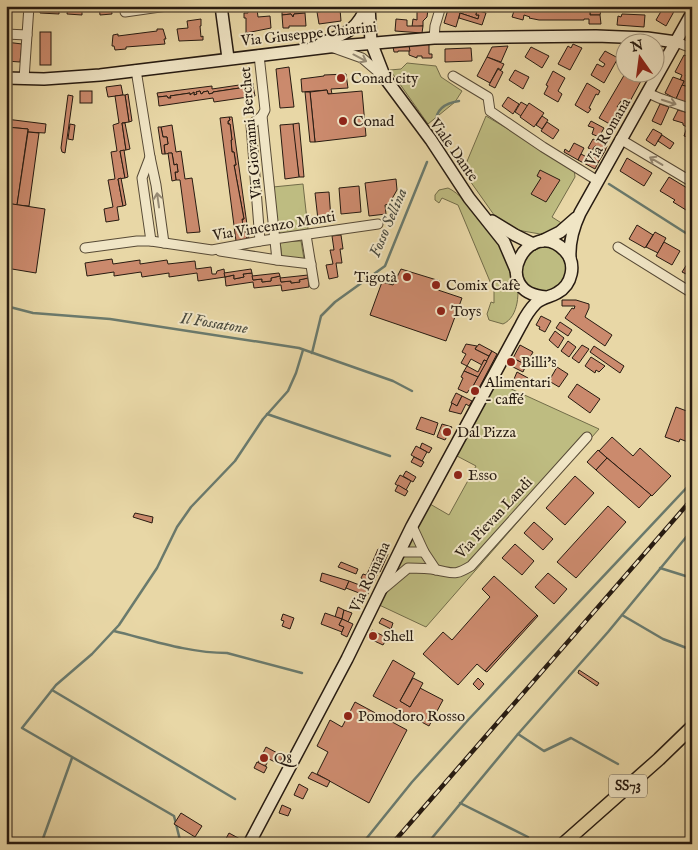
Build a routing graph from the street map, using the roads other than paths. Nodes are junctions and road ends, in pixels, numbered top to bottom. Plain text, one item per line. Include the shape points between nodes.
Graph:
1 (29, 6) edge
2 (125, 6) edge
3 (167, 6) edge
4 (221, 6) edge
5 (368, 6) edge
6 (441, 6) edge
7 (692, 14) edge
8 (6, 34) edge
9 (27, 35) junction
10 (434, 38) junction
11 (391, 41) junction
12 (371, 42) junction
13 (676, 42) junction
14 (329, 47) junction
15 (692, 48) edge
16 (309, 49) junction
17 (258, 55) junction
18 (228, 58) junction
19 (379, 63) junction
20 (136, 70) junction
21 (454, 76) dead end
22 (6, 78) edge
23 (385, 78) junction
24 (24, 79) junction
25 (648, 93) junction
26 (692, 109) edge
27 (262, 116) junction
28 (620, 140) junction
29 (150, 157) junction
30 (598, 181) junction
31 (692, 182) edge
32 (580, 212) junction
33 (485, 216) junction
34 (378, 224) dead end
35 (306, 234) junction
36 (274, 239) junction
37 (151, 241) junction
38 (260, 241) junction
39 (538, 242) junction
40 (164, 243) junction
41 (618, 247) dead end
42 (85, 248) dead end
43 (212, 250) junction
44 (570, 258) junction
45 (277, 260) junction
46 (311, 264) junction
47 (517, 271) junction
48 (314, 284) dead end
49 (523, 287) junction
50 (692, 293) edge
51 (546, 296) junction
52 (520, 325) junction
53 (587, 437) dead end
54 (412, 526) junction
55 (399, 552) junction
56 (424, 552) junction
57 (408, 568) junction
58 (436, 570) junction
59 (381, 591) junction
60 (692, 727) edge
61 (249, 844) edge
62 (563, 844) edge

1 - 9 street
2 - 3 street via 125,12
4 - 18 street
5 - 12 street, Viale Dante
5 - 16 street via 354,28
6 - 10 street
7 - 13 street, Via Romana
8 - 9 street
9 - 24 street
10 - 11 street, Via Giuseppe Chiarini
10 - 13 street, Via Giuseppe Chiarini via 596,36
11 - 12 street, Via Giuseppe Chiarini
11 - 19 street via 381,50
12 - 14 street, Via Giuseppe Chiarini
12 - 19 street, Viale Dante
13 - 15 street
13 - 25 street, Via Romana
14 - 16 street, Via Giuseppe Chiarini
14 -> 23 street via 362,58
16 - 17 street, Via Giuseppe Chiarini
17 - 18 street, Via Giuseppe Chiarini
17 - 27 street, Via Giovanni Berchet via 265,110
18 - 20 street, Via Giuseppe Chiarini
19 - 23 street, Viale Dante
20 - 24 street, Via Giuseppe Chiarini
20 - 29 street
21 - 30 street via 488,96 490,111
22 - 24 street, Via Giuseppe Chiarini
23 - 33 street, Viale Dante
25 -> 26 street
25 - 28 street, Via Romana
27 - 36 street, Via Giovanni Berchet
27 - 38 street via 251,125
28 - 30 street, Via Romana
31 -> 28 street
29 - 37 street via 142,178
40 -> 29 street
30 - 32 street, Via Romana
32 - 39 street via 560,232
32 - 44 street via 572,231
33 - 39 street via 514,235
33 - 47 street, Viale Dante via 504,242
34 - 35 street, Via Vincenzo Monti
35 - 36 street, Via Vincenzo Monti
35 - 46 street
36 - 38 street, Via Vincenzo Monti
36 - 45 street, Via Giovanni Berchet
37 - 40 street, Via Vincenzo Monti
37 - 42 street, Via Vincenzo Monti
38 - 43 street, Via Vincenzo Monti
39 - 44 street via 558,245
39 - 47 street via 520,255
40 - 43 street, Via Vincenzo Monti
41 - 50 street
43 - 45 street
44 - 51 street via 572,266 568,283 555,295
45 - 46 street
46 - 48 street
47 - 49 street
49 - 51 street via 530,293
49 - 52 street
51 - 52 street via 530,309
52 - 54 street, Via Romana
53 - 58 street, Via Pievan Landi via 471,566 449,574
54 - 55 street, Via Romana
54 - 56 street
55 - 56 street
55 - 57 street
55 - 59 street, Via Romana
56 - 58 street
57 - 58 street, Via Pievan Landi
57 - 59 street
59 - 61 street, Via Romana
60 - 62 main road, SS73

